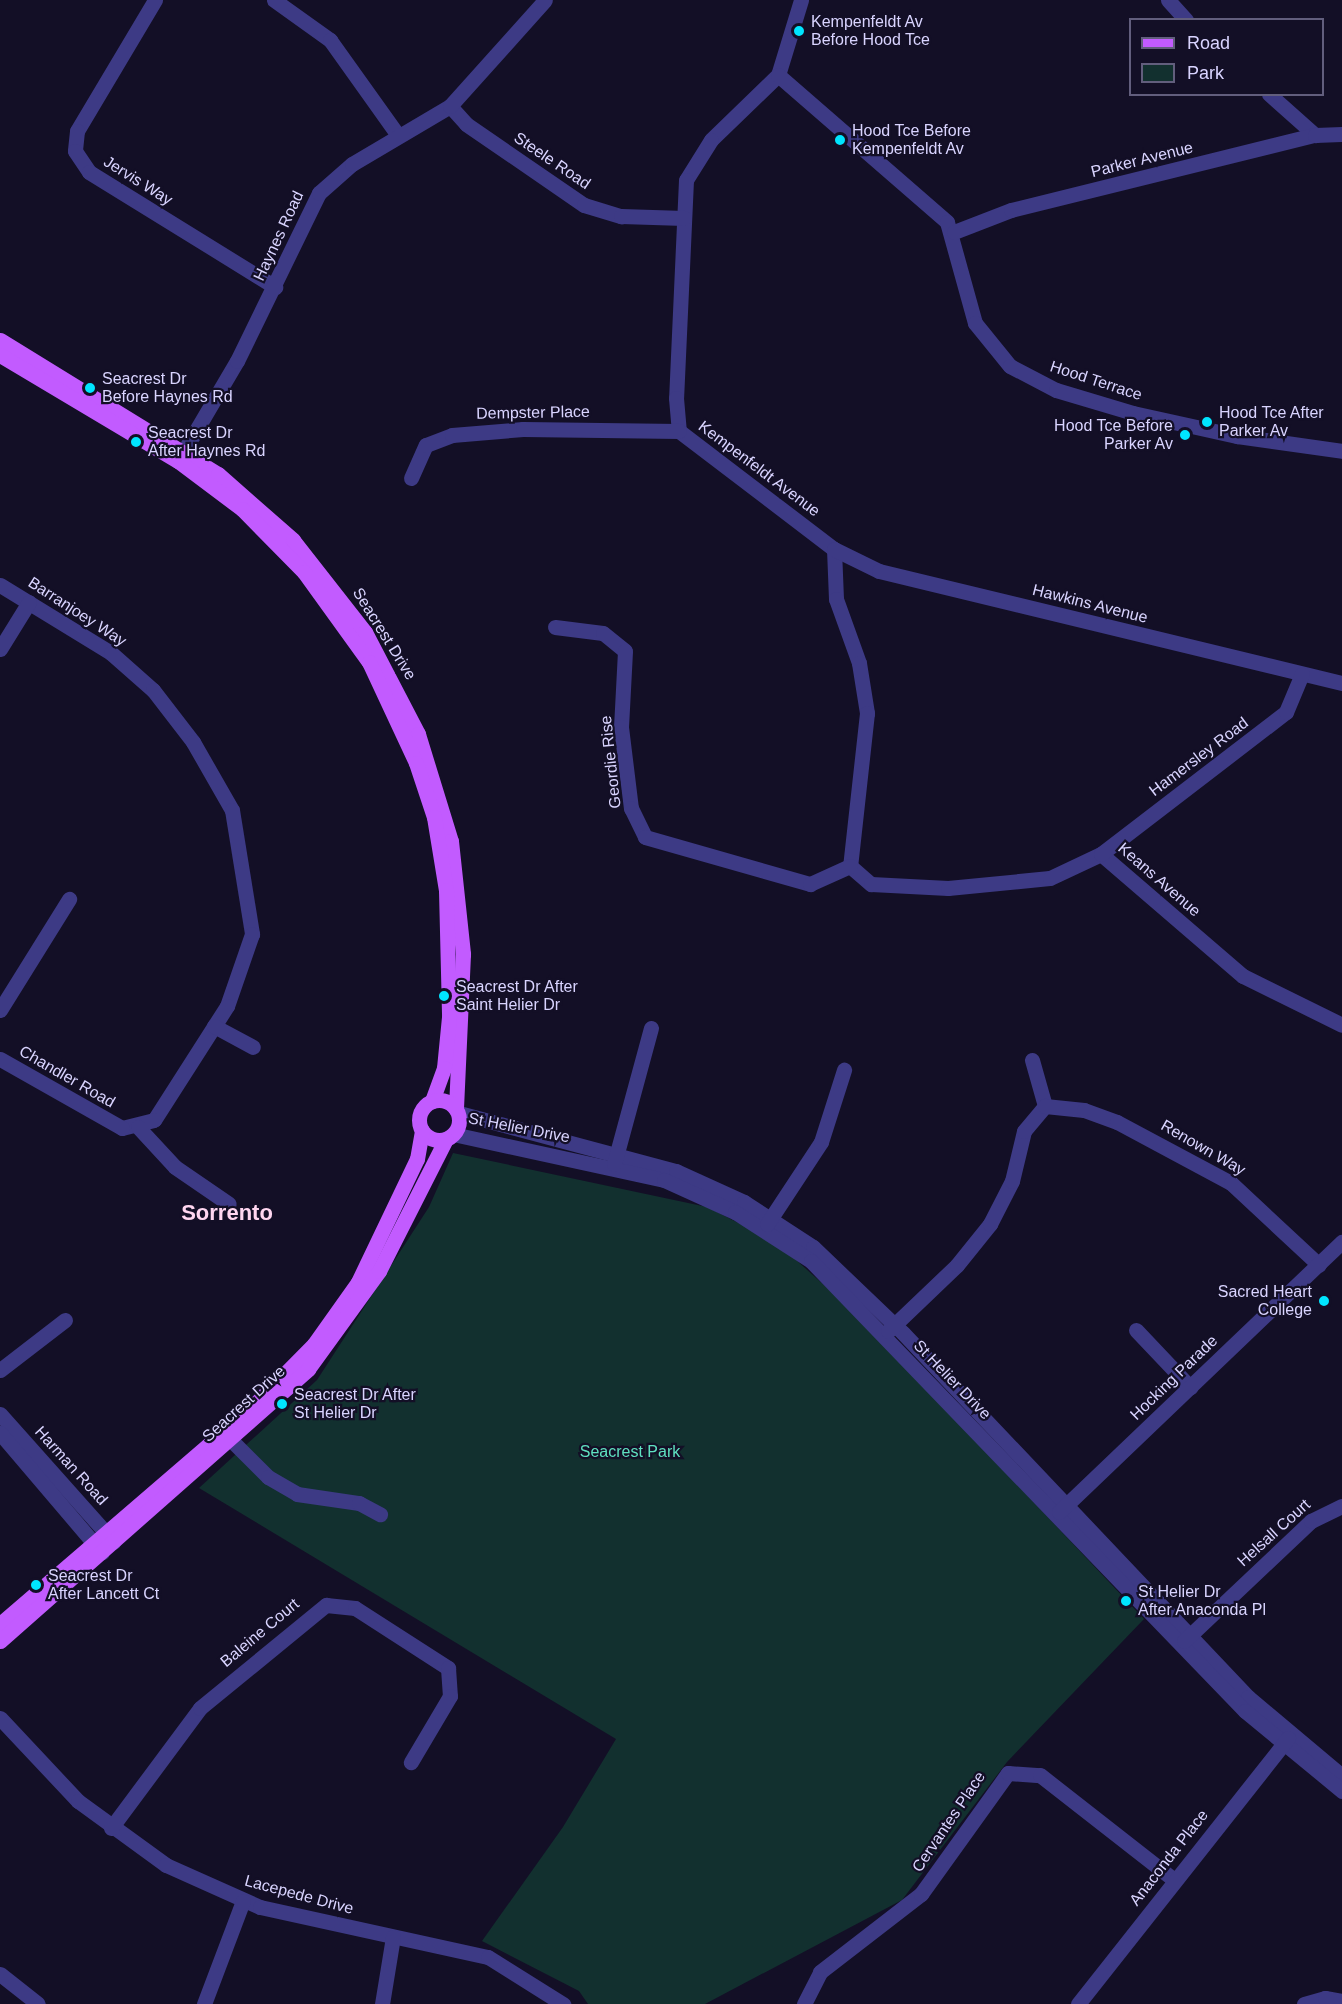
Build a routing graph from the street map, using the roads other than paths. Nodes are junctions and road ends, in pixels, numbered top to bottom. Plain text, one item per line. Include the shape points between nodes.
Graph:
1 (155, 0) edge
2 (274, 0) edge
3 (545, 0) edge
4 (801, 0) edge
5 (1168, 0) edge
6 (1184, 18) edge
7 (778, 75) junction
8 (1271, 96) edge
9 (450, 105) junction
10 (397, 134) junction
11 (1342, 134) edge
12 (1315, 135) junction
13 (684, 218) junction
14 (954, 232) junction
15 (275, 287) junction
16 (0, 339) edge
17 (0, 354) edge
18 (679, 431) junction
19 (1342, 451) edge
20 (181, 456) junction
21 (411, 478) dead end
22 (834, 549) junction
23 (0, 585) edge
24 (29, 602) junction
25 (555, 627) dead end
26 (0, 649) edge
27 (1302, 675) junction
28 (1342, 683) edge
29 (1101, 854) junction
30 (850, 866) junction
31 (69, 899) dead end
32 (0, 1010) edge
33 (1342, 1025) edge
34 (214, 1026) junction
35 (651, 1028) dead end
36 (252, 1047) dead end
37 (0, 1059) edge
38 (1032, 1060) dead end
39 (844, 1070) dead end
40 (432, 1101) junction
41 (1045, 1107) junction
42 (457, 1111) junction
43 (138, 1127) junction
44 (422, 1130) junction
45 (449, 1137) junction
46 (615, 1160) junction
47 (230, 1204) dead end
48 (768, 1223) junction
49 (1342, 1242) edge
50 (1319, 1265) junction
51 (65, 1320) dead end
52 (889, 1330) junction
53 (1136, 1330) dead end
54 (0, 1370) edge
55 (1190, 1387) junction
56 (0, 1414) edge
57 (0, 1433) edge
58 (232, 1441) junction
59 (1342, 1506) edge
60 (1061, 1510) junction
61 (380, 1514) dead end
62 (110, 1537) junction
63 (98, 1548) junction
64 (0, 1624) edge
65 (1186, 1640) junction
66 (0, 1641) edge
67 (0, 1718) edge
68 (1286, 1740) junction
69 (411, 1762) dead end
70 (1342, 1776) edge
71 (1342, 1791) edge
72 (111, 1828) junction
73 (1173, 1880) junction
74 (243, 1902) junction
75 (393, 1937) junction
76 (0, 1974) edge
77 (1342, 2001) edge
78 (38, 2004) edge
79 (204, 2004) edge
80 (382, 2004) edge
81 (563, 2004) edge
82 (804, 2004) edge
83 (1078, 2004) edge
84 (1304, 2004) edge

1 - 15 street, Jervis Way via 76,131 75,151 90,172
2 - 10 street via 330,40
3 - 9 street, Haynes Road
4 - 7 street, Kempenfeldt Avenue
5 - 6 street
7 - 13 street, Kempenfeldt Avenue via 699,154 686,180
7 - 14 street
8 - 12 street
9 - 10 street, Haynes Road
9 - 13 street, Steele Road via 466,124 584,205 621,216
10 - 15 street, Haynes Road via 319,193
11 - 12 street, Parker Avenue
12 - 14 street, Parker Avenue via 1011,210
13 - 18 street, Kempenfeldt Avenue
14 - 19 street, Hood Terrace via 975,323 996,354 1026,376 1181,424
15 - 20 street, Haynes Road
16 - 20 main road, Seacrest Drive
17 - 20 main road, Seacrest Drive
18 - 21 street, Dempster Place via 523,429 452,435 426,445
18 - 22 street, Kempenfeldt Avenue
20 - 40 main road, Seacrest Drive via 242,509 304,572 369,662 404,729 434,817 449,919 447,1047
20 - 42 main road, Seacrest Drive via 251,501 317,568 364,632 418,734 457,877 463,954
22 - 27 street, Hawkins Avenue via 879,571
22 - 30 street via 836,599 859,663 867,713
23 - 24 street, Barranjoey Way
24 - 26 street
24 - 34 street, Barranjoey Way via 111,653 153,690 193,742 232,810 252,934
25 - 30 street, Geordie Rise via 603,633 625,651 621,727 631,808 645,837 810,884
27 - 28 street, Hawkins Avenue
27 - 29 street, Hamersley Road via 1286,712
29 - 30 street, Keans Avenue via 1077,868 1032,880 948,888 883,886 861,879
29 - 33 street, Keans Avenue via 1243,976
31 - 32 street
34 - 36 street
34 - 43 street, Barranjoey Way via 162,1113
35 - 46 street
37 - 43 street, Chandler Road via 99,1119 122,1128
38 - 41 street
39 - 48 street via 826,1134
40 - 42 main road via 446,1101
40 - 44 main road via 422,1110
41 - 50 street, Renown Way via 1084,1110 1117,1122 1231,1183
41 - 52 street via 1027,1125 1012,1181 990,1224 957,1265
42 - 45 main road
42 - 46 street, St Helier Drive
43 - 47 street via 175,1167
44 - 45 main road via 430,1137
44 - 62 main road, Seacrest Drive via 417,1158 394,1209 358,1282 329,1325 268,1393
45 - 46 street, St Helier Drive
45 - 58 main road, Seacrest Drive via 392,1249 343,1325 292,1386
46 - 48 street, St Helier Drive via 711,1185
48 - 52 street, St Helier Drive
49 - 50 street, Hocking Parade
50 - 55 street, Hocking Parade
51 - 54 street
52 - 60 street, St Helier Drive
53 - 55 street
55 - 60 street, Hocking Parade
56 - 62 street, Harman Road
57 - 63 street, Harman Road
58 - 61 street via 290,1490 318,1500 359,1503
58 - 62 main road, Seacrest Drive
59 - 65 street, Helsall Court via 1311,1521
60 - 65 street, St Helier Drive
62 - 63 main road, Seacrest Drive
63 - 64 main road, Seacrest Drive
63 - 66 main road, Seacrest Drive
65 - 68 street, St Helier Drive
67 - 72 street, Lacepede Drive via 34,1760
68 - 70 street, St Helier Drive
68 - 71 street, St Helier Drive
68 - 73 street, Anaconda Place
69 - 72 street, Baleine Court via 450,1696 448,1668 355,1608 326,1605 200,1708
72 - 74 street, Lacepede Drive via 166,1865
73 - 82 street, Cervantes Place via 1040,1775 1008,1773 921,1894 820,1972
73 - 83 street, Anaconda Place
74 - 75 street, Lacepede Drive
74 - 79 street
75 - 80 street
75 - 81 street, Lacepede Drive via 488,1957
76 - 78 street
77 - 84 street via 1325,1998

